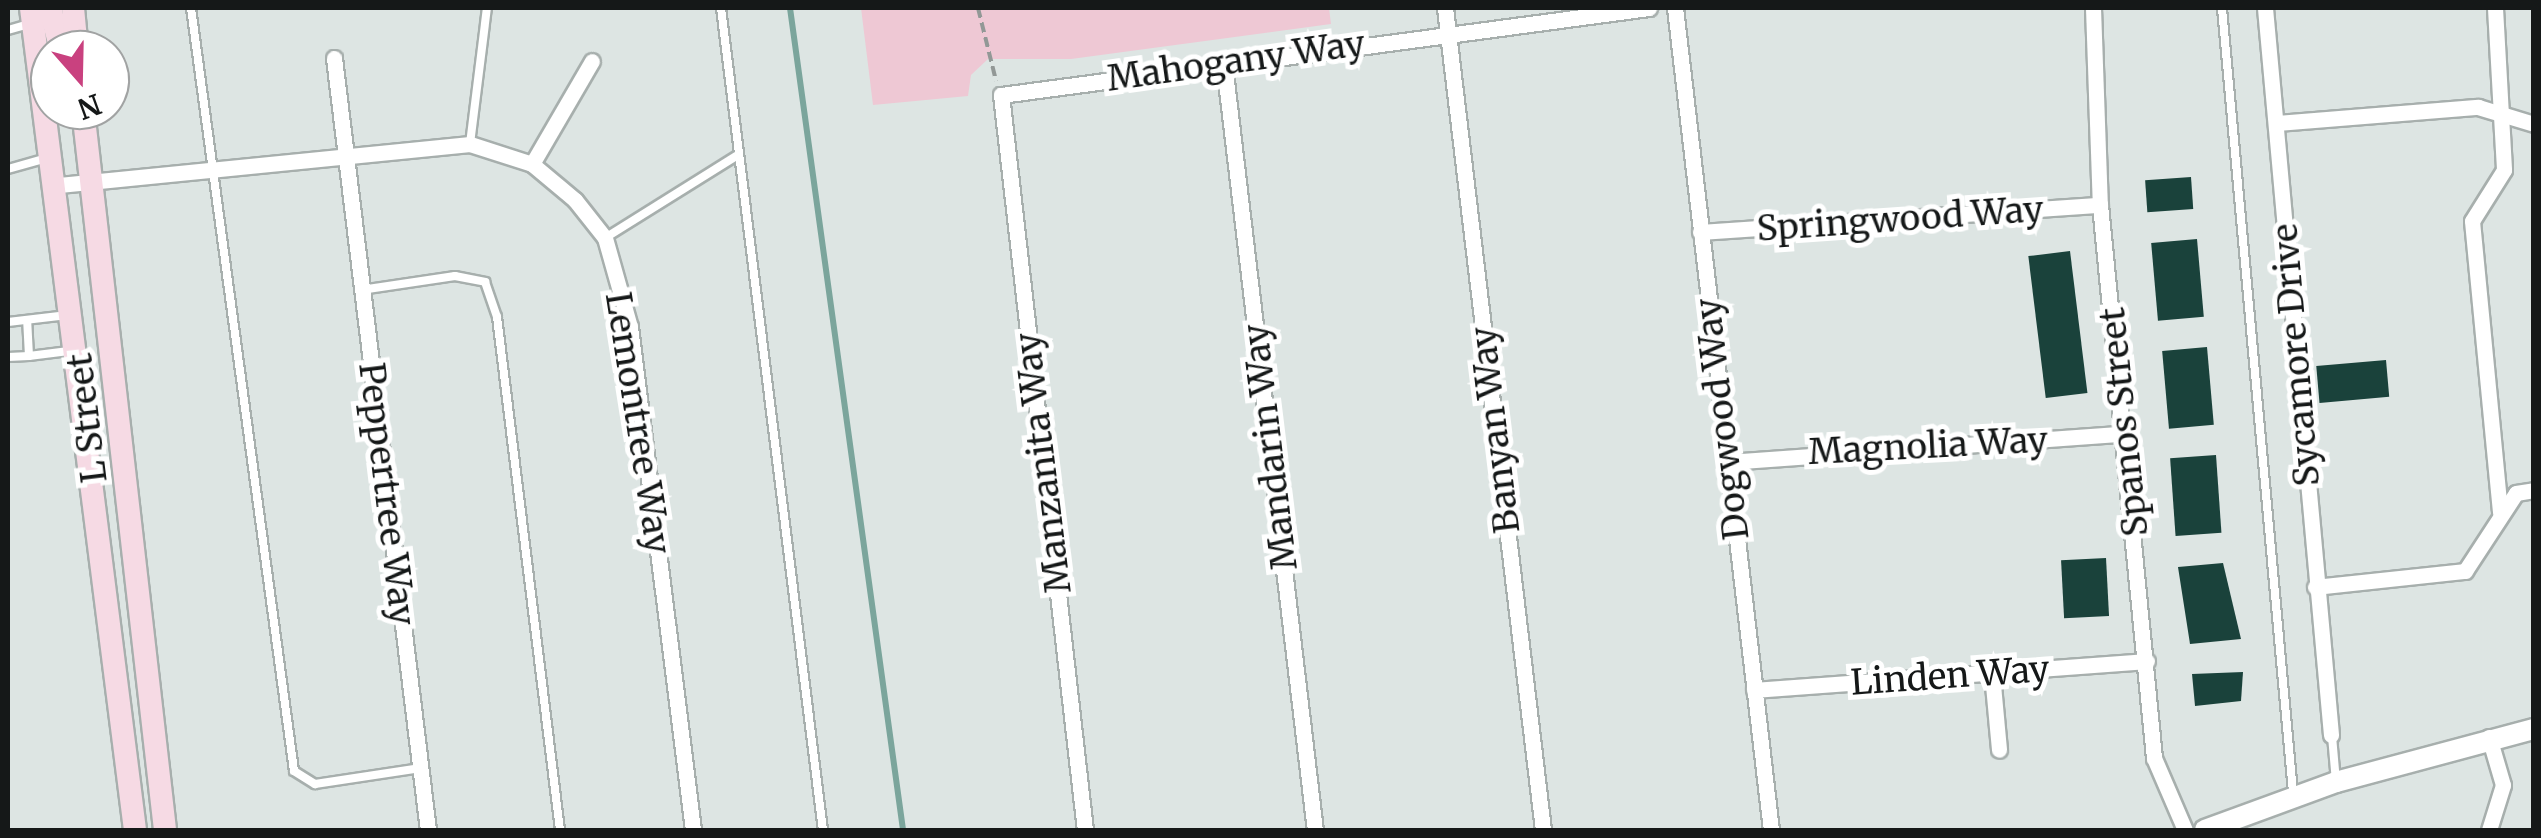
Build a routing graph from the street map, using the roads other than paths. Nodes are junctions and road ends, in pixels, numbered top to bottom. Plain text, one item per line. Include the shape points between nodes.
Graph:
1 (191, 8) edge
2 (488, 8) edge
3 (721, 8) edge
4 (1445, 8) edge
5 (1648, 8) edge
6 (1675, 8) edge
7 (2093, 8) edge
8 (2222, 8) edge
9 (2265, 8) edge
10 (2495, 8) edge
11 (38, 12) edge
12 (8, 30) edge
13 (1447, 30) junction
14 (334, 58) dead end
15 (592, 61) dead end
16 (1224, 64) junction
17 (1002, 95) joint
18 (2495, 117) junction
19 (2278, 123) junction
20 (2534, 124) edge
21 (84, 130) edge
22 (470, 144) junction
23 (56, 155) junction
24 (348, 156) junction
25 (736, 156) junction
26 (532, 164) junction
27 (213, 168) junction
28 (8, 169) edge
29 (90, 182) junction
30 (59, 185) junction
31 (2100, 205) junction
32 (1700, 232) junction
33 (605, 238) junction
34 (362, 290) junction
35 (74, 314) junction
36 (27, 320) junction
37 (8, 322) edge
38 (79, 349) junction
39 (28, 356) junction
40 (8, 358) edge
41 (2128, 433) junction
42 (1728, 462) junction
43 (2534, 490) edge
44 (2500, 513) junction
45 (2315, 587) junction
46 (2146, 662) junction
47 (1992, 674) junction
48 (1754, 690) junction
49 (2534, 729) edge
50 (2332, 736) joint
51 (2489, 737) junction
52 (1999, 750) dead end
53 (422, 768) junction
54 (2336, 782) junction
55 (2294, 798) junction
56 (136, 830) edge
57 (164, 830) edge
58 (428, 830) edge
59 (560, 830) edge
60 (693, 830) edge
61 (823, 830) edge
62 (1086, 830) edge
63 (1315, 830) edge
64 (1542, 830) edge
65 (1771, 830) edge
66 (2184, 830) edge
67 (2205, 830) edge
68 (2489, 830) edge

1 - 27 lane
2 - 22 lane
3 - 25 lane
4 - 13 street, Banyan Way
5 - 13 street, Mahogany Way
6 - 32 street, Dogwood Way
7 - 31 street, Spanos Street
8 - 55 lane
9 - 19 street, Sycamore Drive
10 - 18 street
11 - 12 lane
11 - 23 main road, L Street
13 - 16 street, Mahogany Way
13 - 64 street, Banyan Way
14 - 24 street, Peppertree Way
15 - 26 street
16 - 17 street, Mahogany Way
16 - 63 street, Mandarin Way
17 - 62 street, Manzanita Way
18 - 19 street via 2478,107
18 - 20 street
18 - 44 street via 2504,170 2472,220
19 - 45 street, Sycamore Drive
21 - 29 main road, L Street
22 - 24 street, Lemontree Way
22 - 26 street, Lemontree Way
23 - 28 lane
23 - 30 main road, L Street
24 - 27 street, Lemontree Way
24 - 34 street, Peppertree Way
25 - 33 lane
25 - 61 lane
26 - 33 street, Lemontree Way
27 - 29 street, Lemontree Way
27 - 53 lane via 294,771 315,784
29 - 30 street, Lemontree Way
29 - 57 main road, L Street
30 - 35 main road, L Street
31 - 32 street, Springwood Way
31 - 41 street, Spanos Street
32 - 42 street, Dogwood Way
33 - 60 street, Lemontree Way via 630,327
34 - 53 street, Peppertree Way
34 - 59 lane via 455,276 484,282 497,317
35 - 36 lane
35 - 38 main road, L Street
36 - 37 lane
36 - 39 lane
38 - 39 lane
38 - 56 main road, L Street
39 - 40 lane
41 - 42 street, Magnolia Way
41 - 46 street, Spanos Street
42 - 48 street, Dogwood Way
43 - 44 street via 2516,493
44 - 45 street via 2466,571
45 - 50 street, Sycamore Drive
46 - 47 street, Linden Way
46 - 66 street, Spanos Street via 2154,758
47 - 48 street, Linden Way
47 - 52 street
48 - 65 street, Dogwood Way
49 - 51 street
50 - 54 lane, Sycamore Drive
51 - 54 street
51 - 68 street via 2503,785
53 - 58 street, Peppertree Way
54 - 55 street
55 - 67 street

